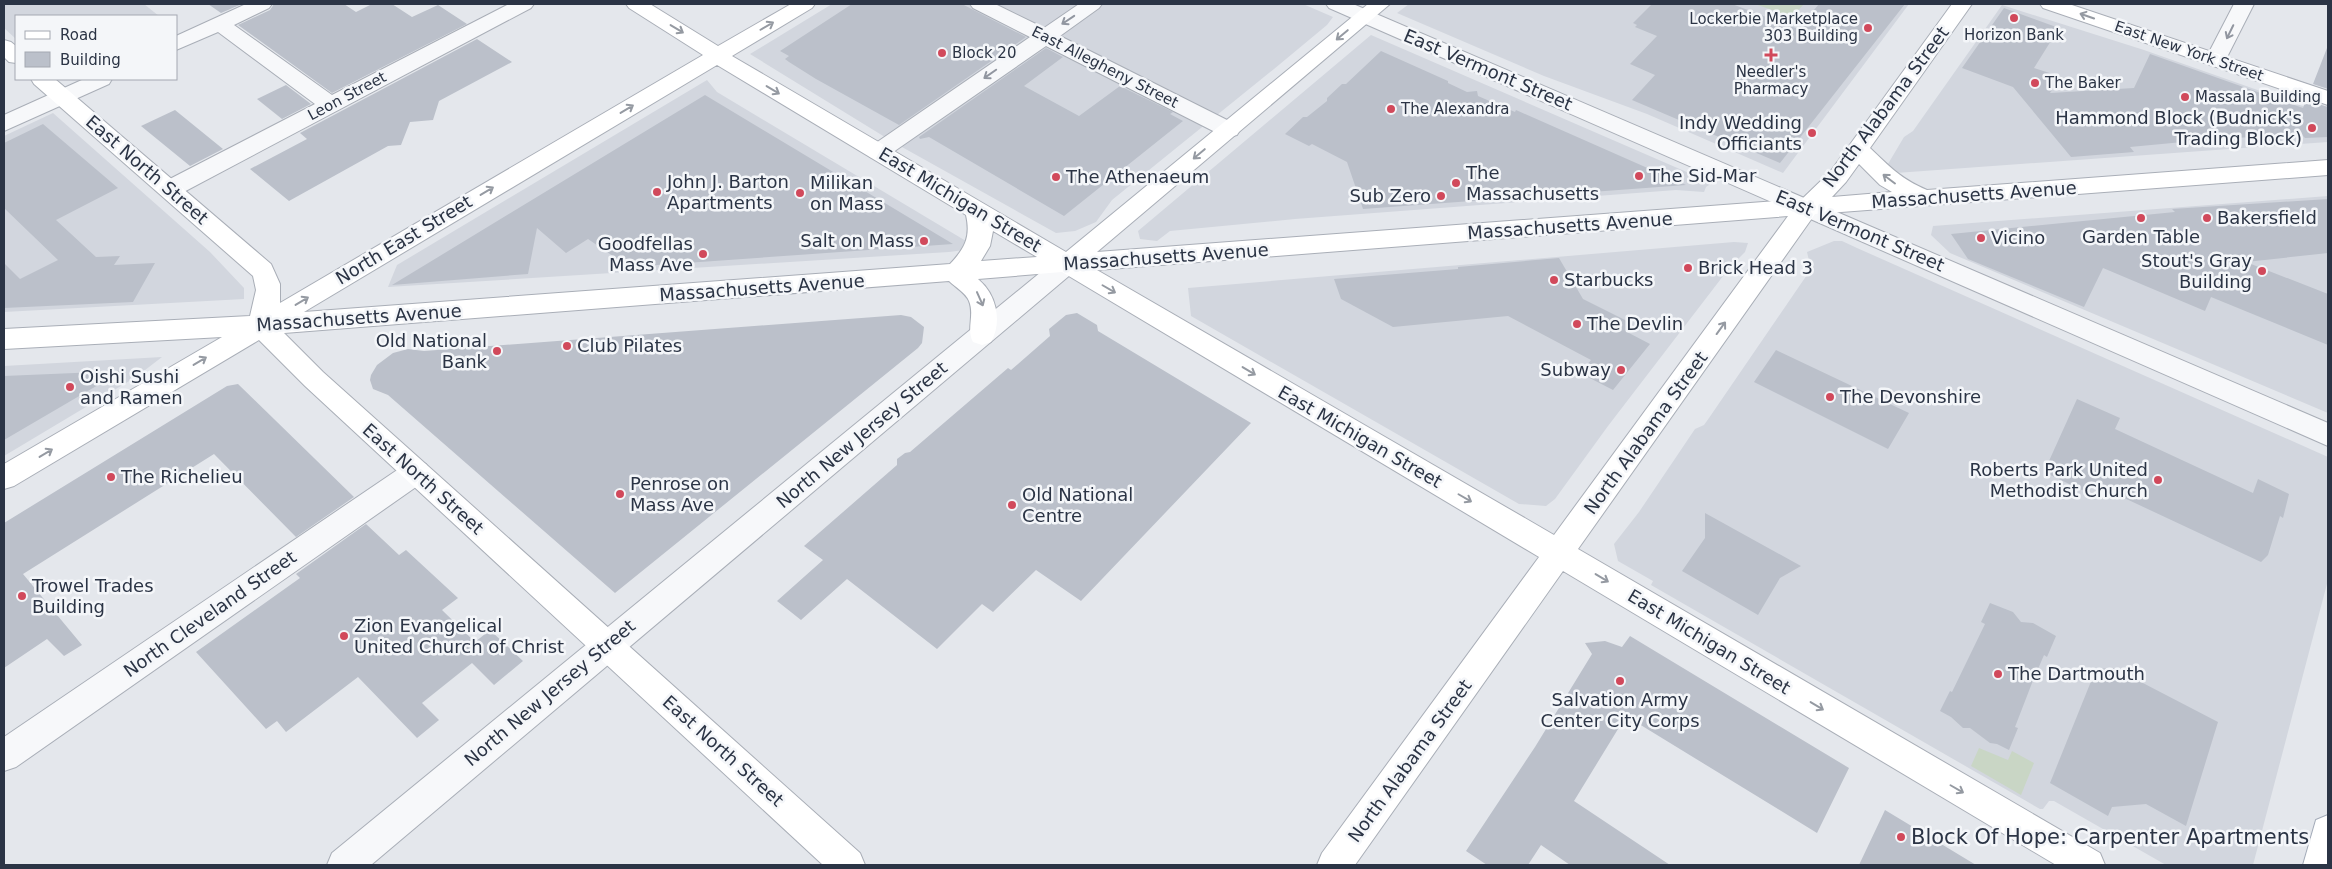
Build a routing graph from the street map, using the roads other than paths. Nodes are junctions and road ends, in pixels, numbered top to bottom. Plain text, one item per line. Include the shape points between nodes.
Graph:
1 (262, 4) edge
2 (524, 4) edge
3 (636, 4) edge
4 (805, 4) edge
5 (980, 4) edge
6 (1092, 4) edge
7 (1336, 4) edge
8 (1962, 4) edge
9 (2050, 4) edge
10 (2244, 4) edge
11 (1372, 10) edge
12 (220, 24) junction
13 (1045, 36) junction
14 (178, 43) edge
15 (4, 46) edge
16 (717, 55) junction
17 (15, 56) edge
18 (2216, 60) junction
19 (43, 80) edge
20 (99, 80) edge
21 (63, 97) junction
22 (2328, 98) edge
23 (330, 105) junction
24 (4, 124) edge
25 (1229, 130) junction
26 (1858, 150) junction
27 (878, 152) junction
28 (2328, 168) edge
29 (170, 189) junction
30 (1927, 199) junction
31 (1807, 208) junction
32 (977, 210) junction
33 (1067, 264) junction
34 (955, 273) junction
35 (260, 325) junction
36 (982, 335) junction
37 (4, 339) edge
38 (2328, 435) edge
39 (416, 472) junction
40 (4, 478) edge
41 (1560, 553) junction
42 (607, 646) junction
43 (4, 756) edge
44 (2328, 832) edge
45 (344, 865) edge
46 (848, 865) edge
47 (1334, 865) edge
48 (2088, 865) edge
49 (2320, 865) edge

1 - 12 street
2 - 23 street, Leon Street
3 -> 16 main road, East Michigan Street
16 -> 4 main road, North East Street
5 - 13 street, East Allegheny Street
6 -> 13 street
7 - 11 street, East Vermont Street
8 - 26 main road, North Alabama Street
18 -> 9 main road, East New York Street
10 -> 18 street
11 -> 25 main road, North New Jersey Street
11 - 31 street, East Vermont Street
12 - 14 street
12 - 23 street
13 - 25 street, East Allegheny Street
13 -> 27 street
15 - 17 main road
16 -> 27 main road, East Michigan Street
35 -> 16 main road, North East Street
18 - 22 main road, East New York Street
19 - 21 main road, East North Street
20 - 21 street
21 - 24 street
21 - 29 main road, East North Street
23 - 29 street, Leon Street
25 -> 33 main road, North New Jersey Street
30 -> 26 main road via 1893,183
26 - 31 main road, North Alabama Street via 1838,177
27 - 32 main road, East Michigan Street
28 - 30 main road, Massachusetts Avenue
29 - 35 main road, East North Street via 262,270 270,289
30 - 31 main road, Massachusetts Avenue
31 - 33 main road, Massachusetts Avenue
31 - 38 street, East Vermont Street
41 -> 31 main road, North Alabama Street
32 - 33 main road, East Michigan Street
32 - 34 main road via 981,223 980,245
33 - 34 main road, Massachusetts Avenue
33 - 36 street, North New Jersey Street
33 -> 41 main road, East Michigan Street
34 - 35 main road, Massachusetts Avenue
34 -> 36 main road via 982,298
35 - 37 main road, Massachusetts Avenue
35 - 39 main road, East North Street
40 -> 35 main road, North East Street
36 - 42 street, North New Jersey Street
39 - 42 main road, East North Street
39 - 43 street, North Cleveland Street
41 - 47 main road, North Alabama Street
41 -> 48 main road, East Michigan Street
42 - 45 street, North New Jersey Street
42 - 46 main road, East North Street
44 - 49 main road

